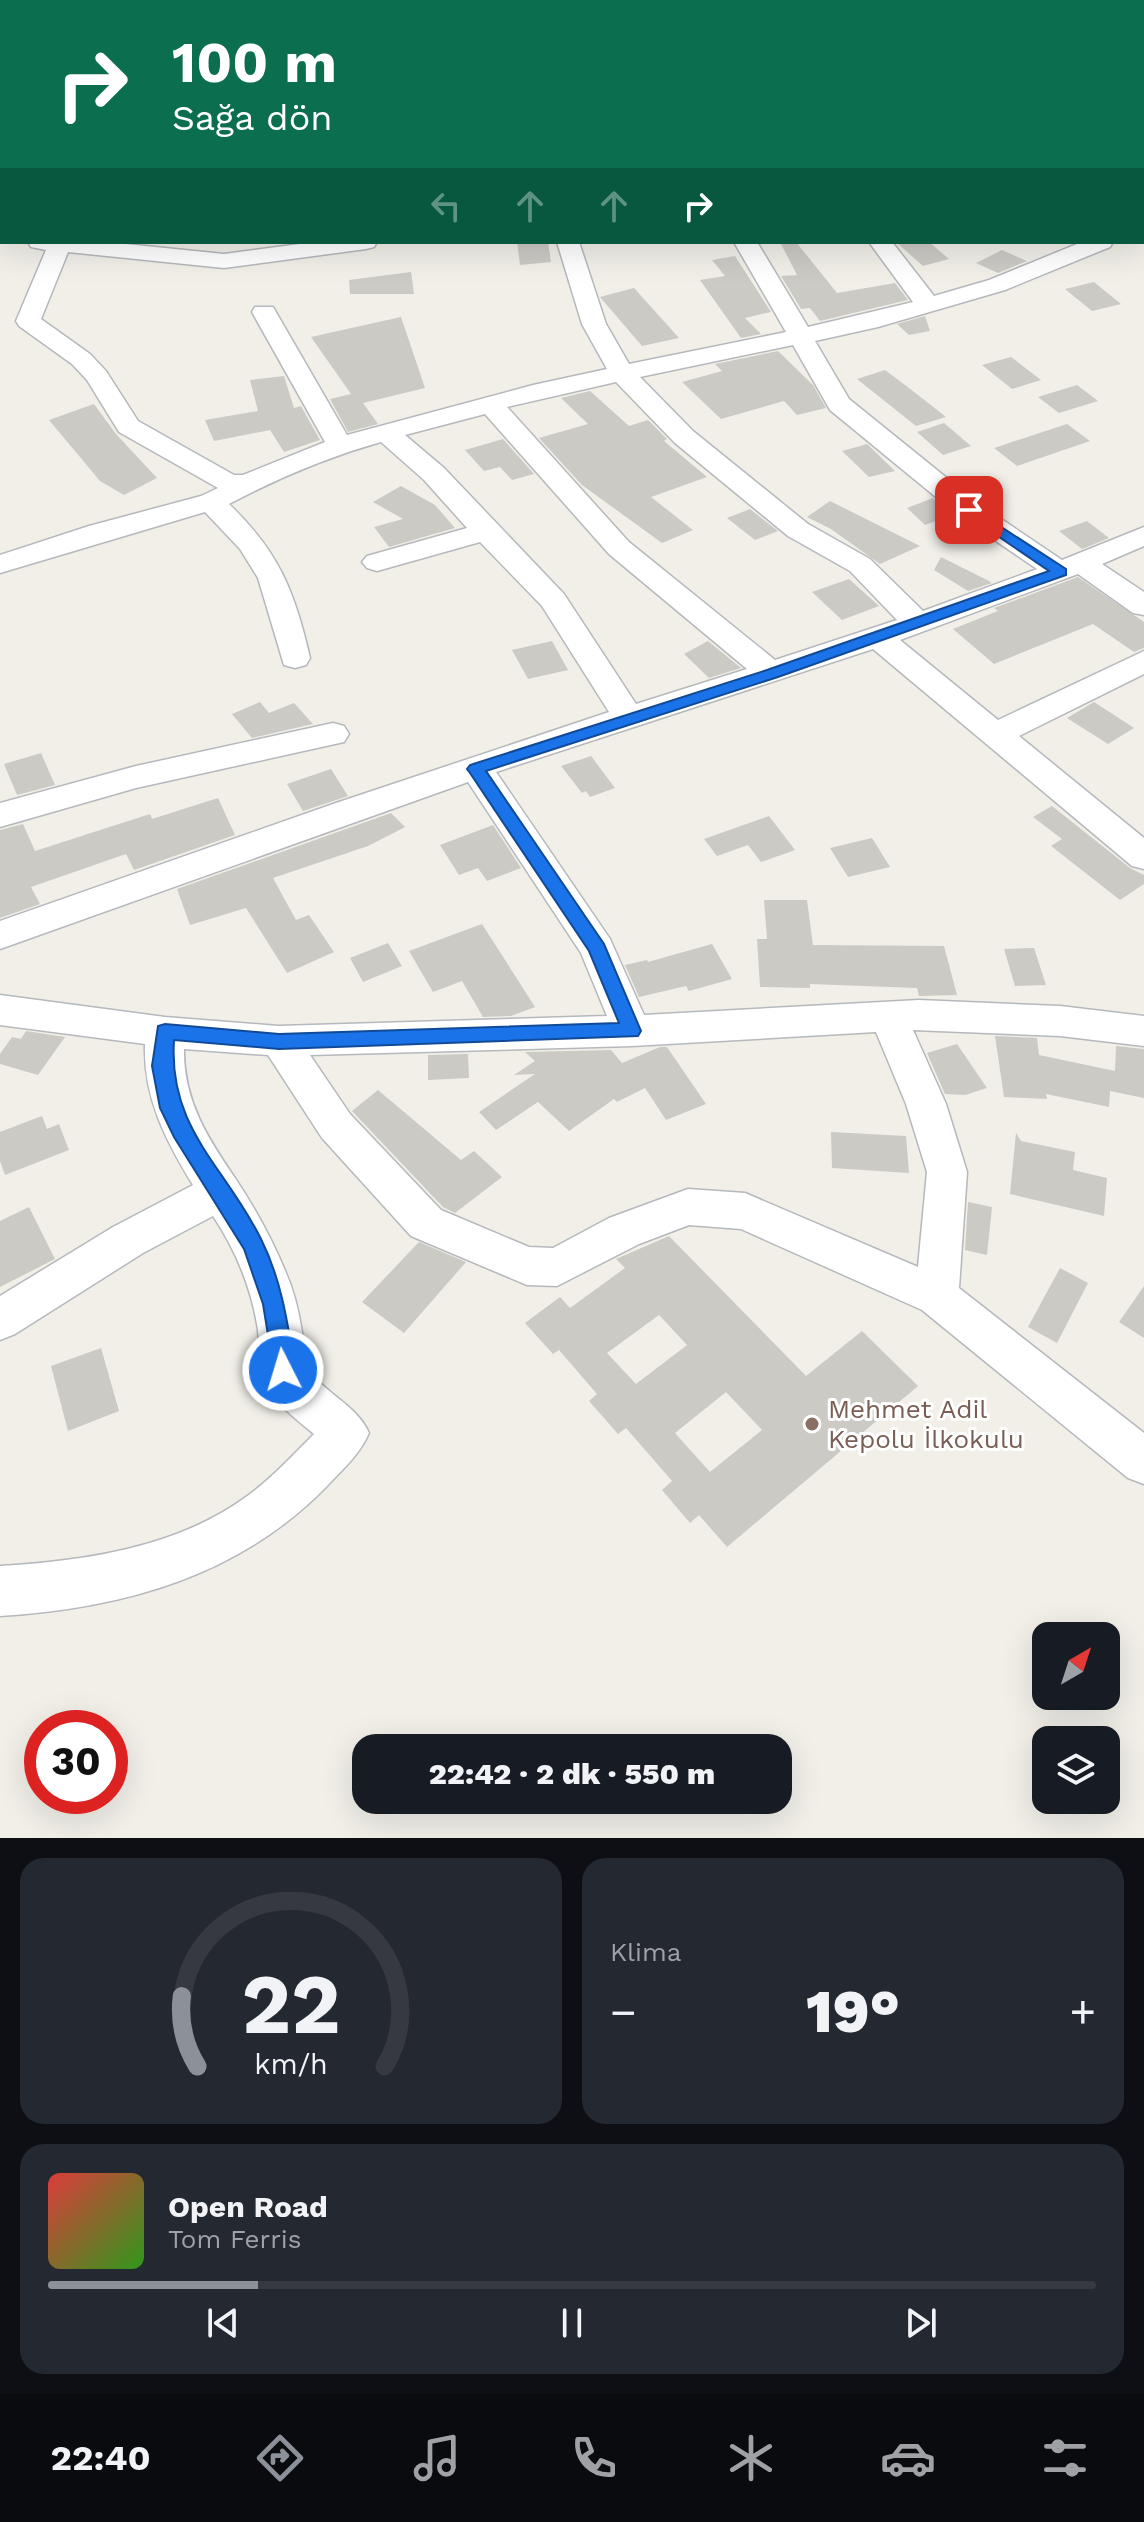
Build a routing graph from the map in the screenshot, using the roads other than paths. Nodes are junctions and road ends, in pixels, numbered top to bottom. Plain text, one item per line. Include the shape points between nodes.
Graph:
1 (49, 244) edge
2 (59, 244) edge
3 (351, 244) edge
4 (569, 244) edge
5 (746, 244) edge
6 (882, 244) edge
7 (1097, 244) edge
8 (929, 306) junction
9 (264, 312) dead end
10 (802, 339) junction
11 (623, 375) junction
12 (490, 404) junction
13 (386, 433) junction
14 (340, 445) junction
15 (247, 483) junction
16 (211, 502) junction
17 (486, 532) junction
18 (1144, 536) edge
19 (377, 562) dead end
20 (0, 564) edge
21 (1071, 568) junction
22 (1144, 606) edge
23 (916, 622) junction
24 (877, 637) junction
25 (295, 658) dead end
26 (1144, 661) edge
27 (772, 673) junction
28 (629, 718) junction
29 (333, 734) dead end
30 (997, 734) junction
31 (476, 769) junction
32 (3, 804) edge
33 (1144, 857) edge
34 (0, 935) edge
35 (0, 1010) edge
36 (888, 1017) junction
37 (632, 1031) junction
38 (1144, 1031) edge
39 (165, 1032) junction
40 (279, 1041) junction
41 (221, 1191) junction
42 (937, 1296) junction
43 (0, 1320) edge
44 (1144, 1462) edge
45 (0, 1591) edge

1 - 15 street via 28,321 89,368 128,426 209,474
2 - 3 street via 224,261
4 - 11 street via 590,313
5 - 10 street
6 - 8 street
7 - 8 street
8 - 10 street
9 - 14 street
10 - 11 street
10 - 21 street via 839,404 969,510
11 - 12 street
11 - 23 street via 684,437 798,530 860,565
12 - 13 street
12 - 27 street via 619,548
13 - 14 street
13 - 17 street via 434,474
14 - 15 street
15 - 16 street
16 - 20 street
16 - 25 street via 239,529 267,569
17 - 19 street
17 - 28 street via 553,600
18 - 21 street
21 - 22 street
21 - 23 street
23 - 24 street
24 - 27 street
24 - 30 street
26 - 30 street
27 - 28 street
28 - 31 street
29 - 32 street
30 - 33 street
31 - 34 street
31 - 37 street via 597,949
35 - 39 street
36 - 37 street
36 - 38 street via 1060,1021
36 - 42 street via 926,1104 947,1172
37 - 40 street
39 - 40 street
39 - 41 street via 162,1066 170,1108
40 - 42 street via 336,1126 426,1223 527,1266 557,1267 624,1231 688,1207 745,1211
41 - 43 street via 128,1240
41 - 45 street via 265,1273 281,1336 283,1370 346,1433 260,1515 220,1537 83,1584
42 - 44 street

